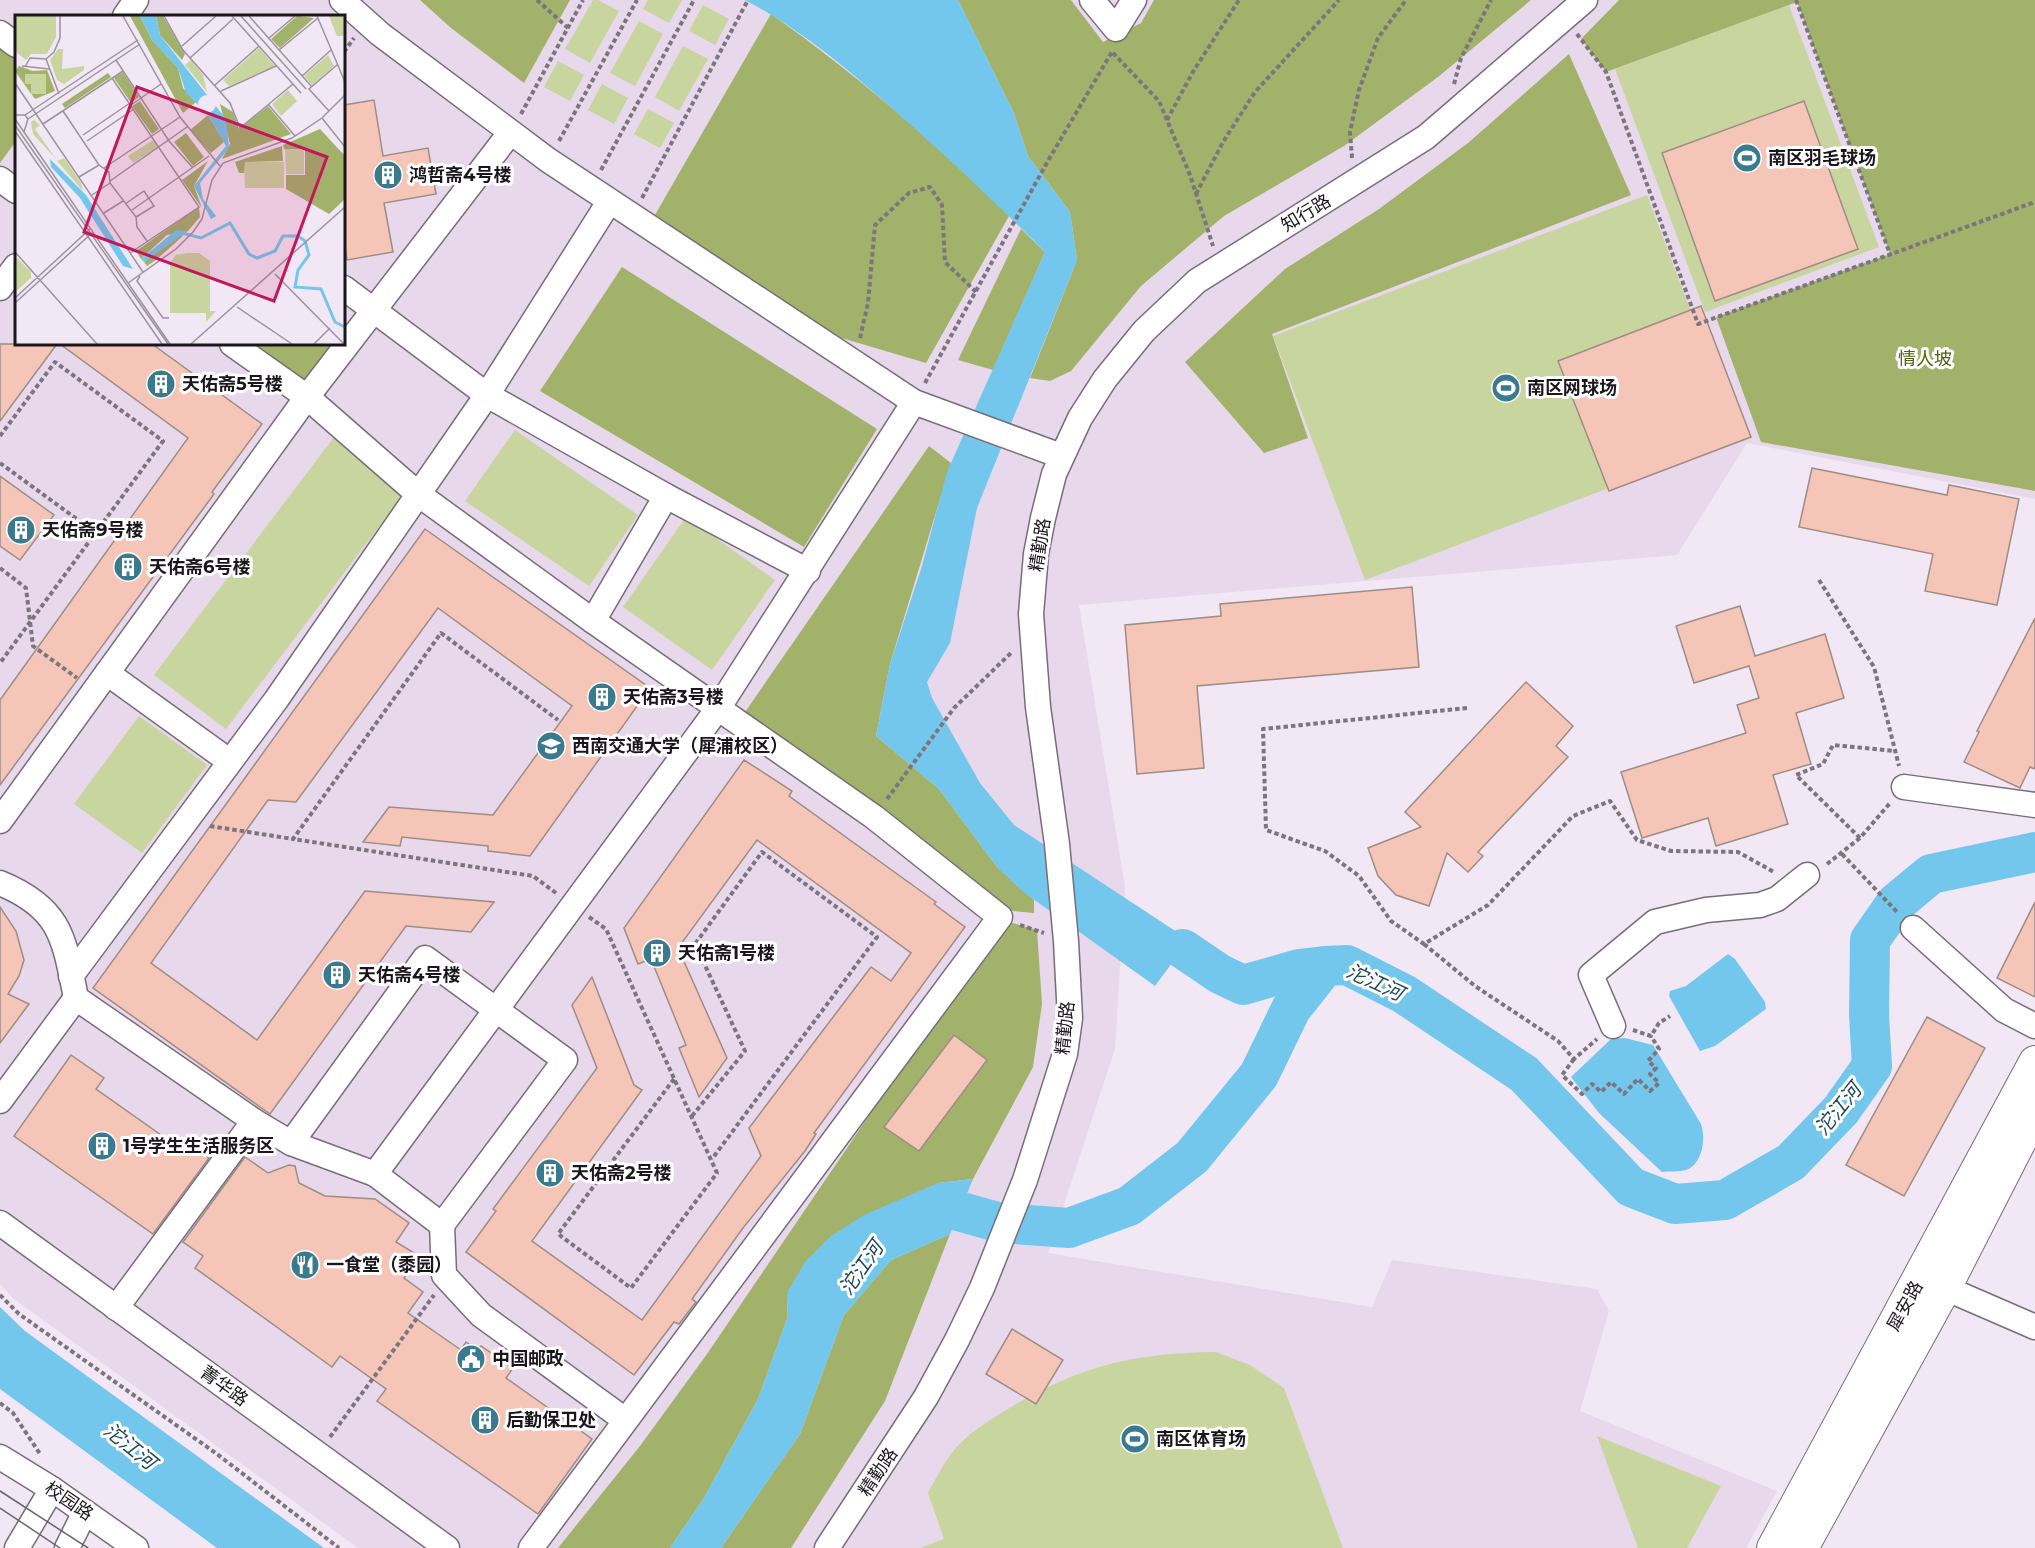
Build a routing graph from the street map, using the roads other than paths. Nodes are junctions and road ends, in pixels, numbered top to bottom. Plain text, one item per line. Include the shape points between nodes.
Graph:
1 (136, 0) edge
2 (342, 0) edge
3 (1092, 0) edge
4 (1134, 0) edge
5 (1585, 0) edge
6 (125, 15) edge
7 (0, 33) edge
8 (15, 44) edge
9 (510, 133) junction
10 (600, 195) junction
11 (15, 267) edge
12 (0, 288) edge
13 (345, 289) edge
14 (373, 310) junction
15 (233, 345) edge
16 (487, 395) junction
17 (308, 397) junction
18 (914, 402) junction
19 (1061, 456) junction
20 (418, 494) junction
21 (666, 496) junction
22 (808, 571) junction
23 (594, 621) junction
24 (101, 681) junction
25 (718, 707) junction
26 (229, 761) junction
27 (1904, 787) road end
28 (2035, 805) edge
29 (0, 821) edge
30 (1807, 875) road end
31 (0, 883) edge
32 (1913, 928) road end
33 (74, 987) junction
34 (497, 1010) junction
35 (1613, 1026) road end
36 (2035, 1026) edge
37 (2035, 1062) edge
38 (0, 1101) edge
39 (2035, 1112) edge
40 (254, 1121) junction
41 (291, 1143) junction
42 (375, 1174) junction
43 (0, 1223) edge
44 (442, 1225) junction
45 (1945, 1288) junction
46 (116, 1308) junction
47 (2035, 1327) edge
48 (625, 1420) junction
49 (0, 1457) edge
50 (52, 1489) junction
51 (85, 1512) junction
52 (14, 1545) edge
53 (67, 1548) edge
54 (136, 1548) edge
55 (447, 1548) edge
56 (531, 1548) edge
57 (827, 1548) edge
58 (1773, 1548) edge
59 (1802, 1548) edge

1 - 6 street
2 - 9 street via 380,34
3 - 4 street via 1116,29
5 - 19 street, 知行路 via 1426,137 1220,265 1170,303 1105,379
7 - 8 street
9 - 10 street
9 - 14 street
10 - 16 street
10 - 18 street
11 - 12 street
13 - 14 street
14 - 16 street
14 - 17 street
15 - 17 street
16 - 20 street
16 - 21 street
17 - 20 street
17 - 24 street
18 - 19 street
18 - 22 street
19 - 57 street, 精勤路 via 1036,554 1031,632 1066,941 1070,1018 1065,1054 1025,1180 982,1288 926,1397
20 - 23 street
20 - 26 street via 276,700
21 - 22 street
21 - 23 street
22 - 25 street
23 - 25 street
24 - 26 street
24 - 29 street
25 - 34 street
25 - 48 street via 874,817 1000,917
26 - 33 street
27 - 28 street
30 - 35 street via 1777,899 1761,905 1706,910 1655,922 1591,975
31 - 33 street via 24,892 44,909 62,935
32 - 36 street via 2004,1010
33 - 38 street
33 - 40 street
34 - 41 street via 425,958
34 - 42 street
34 - 44 street via 565,1060
37 - 58 main road, 犀安路
39 - 45 main road, 犀安路
40 - 41 street
40 - 46 street
41 - 42 street
42 - 44 street
43 - 46 street, 菁华路
44 - 48 street via 444,1275 481,1315
45 - 47 street
45 - 59 main road, 犀安路
46 - 55 street, 菁华路
48 - 56 street
49 - 50 street, 校园路
50 - 51 street, 校园路
50 - 52 street
51 - 53 street
51 - 54 street, 校园路

